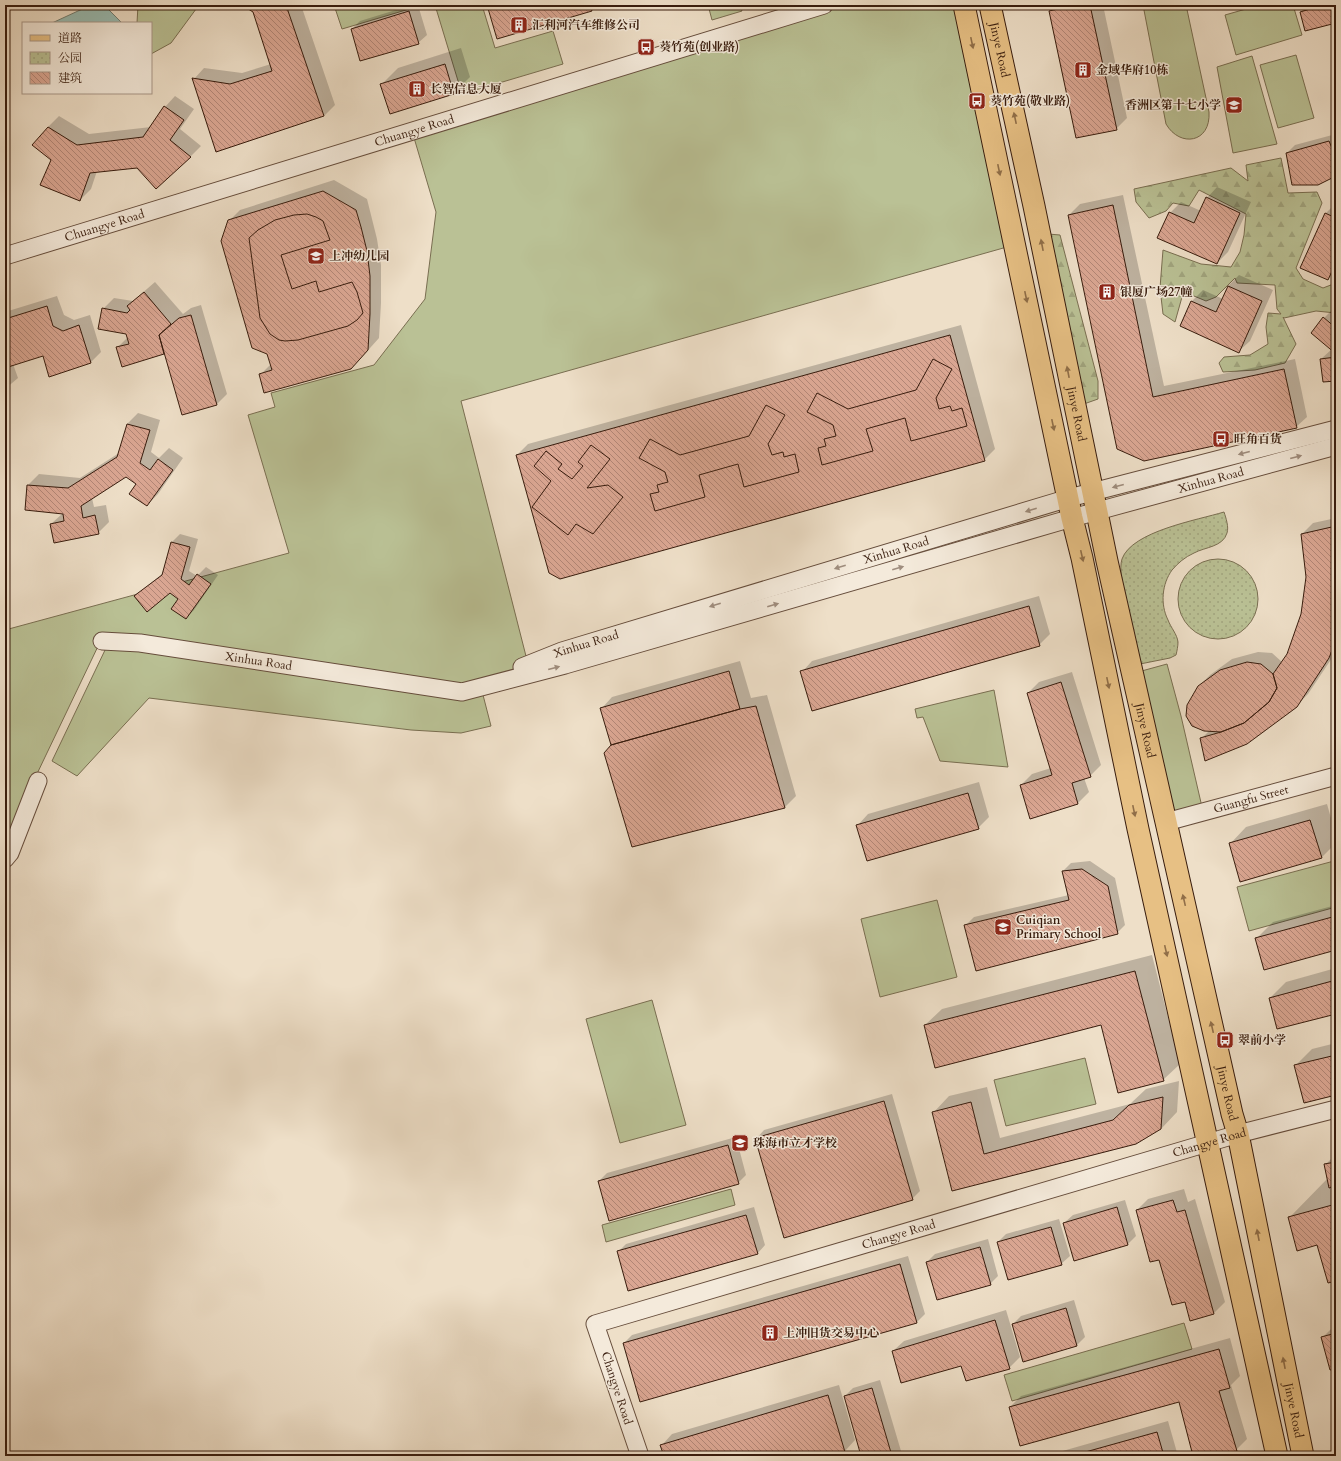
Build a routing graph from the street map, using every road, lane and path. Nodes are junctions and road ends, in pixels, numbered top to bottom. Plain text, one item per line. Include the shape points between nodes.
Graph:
1 (824, 5) edge
2 (964, 5) edge
3 (990, 5) edge
4 (5, 256) edge
5 (1336, 429) edge
6 (1315, 443) junction
7 (1336, 446) edge
8 (1095, 502) junction
9 (1071, 508) junction
10 (102, 641) dead end
11 (1336, 776) edge
12 (38, 780) dead end
13 (1166, 822) junction
14 (5, 859) edge
15 (1336, 1109) edge
16 (1238, 1134) junction
17 (1208, 1144) junction
18 (640, 1456) edge
19 (1277, 1456) edge
20 (1303, 1456) edge

1 - 4 street, Chuangye Road
2 -> 9 main road, Jinye Road
8 -> 3 main road, Jinye Road
5 - 6 street, Xinhua Road
6 - 7 street, Xinhua Road
6 - 8 street, Xinhua Road
8 - 9 street, Xinhua Road
8 - 13 main road, Jinye Road
9 - 10 street, Xinhua Road via 564,665 462,692 140,643
9 -> 17 main road, Jinye Road via 1138,829
11 - 13 street, Guangfu Street
12 - 14 street via 10,853
16 -> 13 main road, Jinye Road
15 - 16 street, Changye Road
16 - 17 street, Changye Road
20 -> 16 main road, Jinye Road
17 - 18 street, Changye Road via 595,1324
17 - 19 main road, Jinye Road

